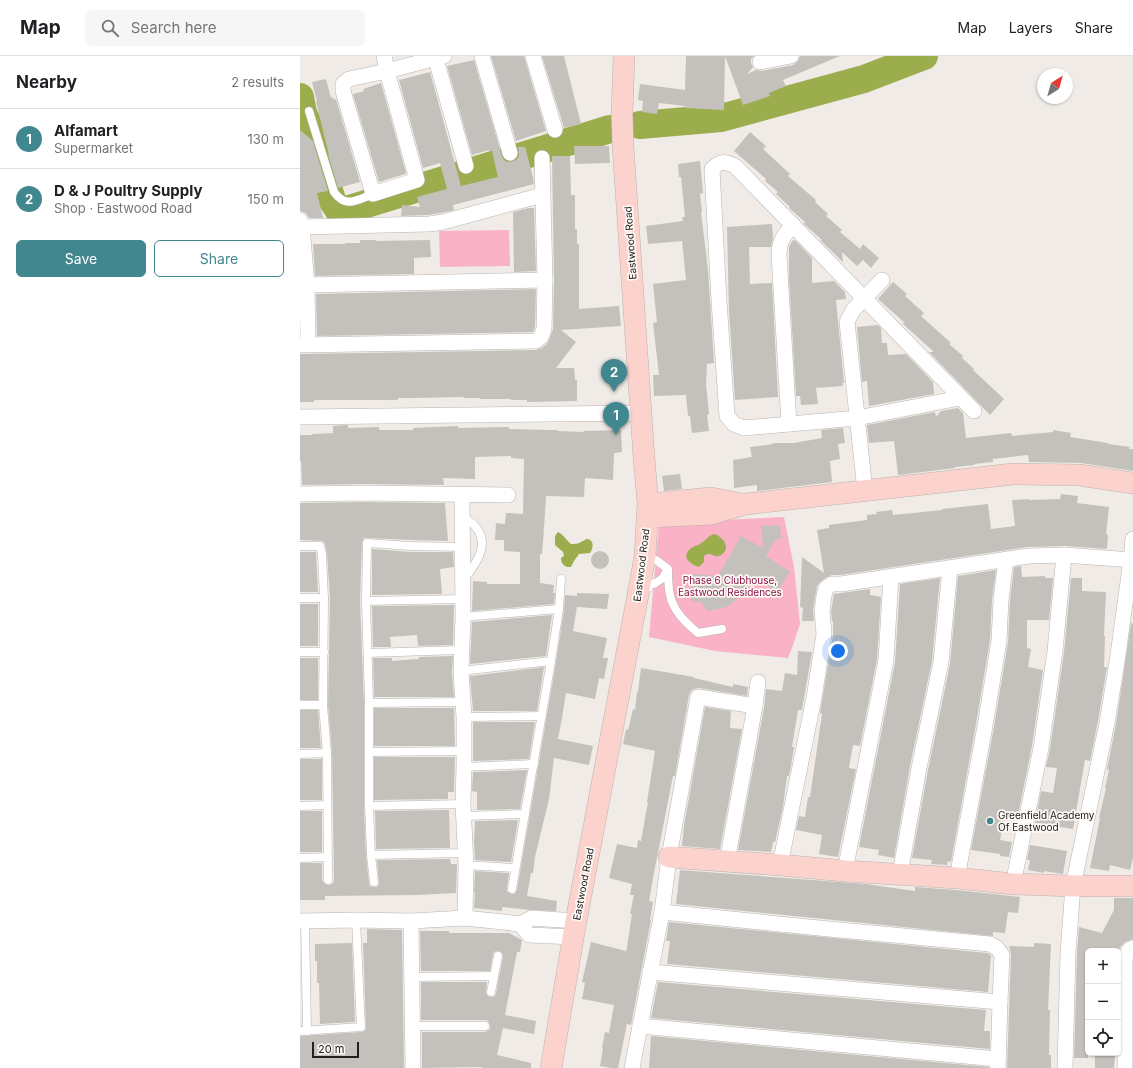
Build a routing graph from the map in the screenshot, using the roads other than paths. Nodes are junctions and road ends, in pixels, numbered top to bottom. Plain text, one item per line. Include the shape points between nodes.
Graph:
1 (482, 56) edge
2 (533, 56) edge
3 (624, 56) edge
4 (790, 56) edge
5 (438, 57) edge
6 (760, 62) dead end
7 (386, 63) edge
8 (309, 111) dead end
9 (555, 130) dead end
10 (510, 153) dead end
11 (542, 158) dead end
12 (466, 166) dead end
13 (373, 194) junction
14 (542, 195) junction
15 (301, 224) edge
16 (793, 225) junction
17 (544, 280) junction
18 (882, 280) dead end
19 (307, 285) junction
20 (864, 299) junction
21 (304, 344) edge
22 (960, 398) junction
23 (974, 411) dead end
24 (641, 414) junction
25 (300, 417) edge
26 (857, 418) junction
27 (789, 424) junction
28 (1133, 483) edge
29 (865, 491) junction
30 (300, 494) edge
31 (462, 495) junction
32 (508, 496) dead end
33 (647, 511) junction
34 (463, 517) junction
35 (1133, 539) edge
36 (300, 546) edge
37 (462, 547) junction
38 (1064, 555) junction
39 (644, 556) junction
40 (1006, 559) junction
41 (1132, 560) edge
42 (950, 568) junction
43 (668, 569) junction
44 (891, 576) junction
45 (561, 579) dead end
46 (463, 581) junction
47 (649, 590) dead end
48 (300, 598) edge
49 (324, 598) junction
50 (463, 599) junction
51 (366, 601) junction
52 (559, 609) junction
53 (463, 617) junction
54 (722, 629) dead end
55 (461, 650) junction
56 (300, 652) edge
57 (324, 652) junction
58 (368, 653) junction
59 (551, 661) junction
60 (461, 671) junction
61 (758, 682) dead end
62 (463, 702) junction
63 (369, 703) junction
64 (300, 705) edge
65 (323, 705) junction
66 (755, 706) junction
67 (542, 716) junction
68 (464, 717) junction
69 (464, 751) junction
70 (369, 752) junction
71 (326, 753) junction
72 (300, 754) edge
73 (534, 764) junction
74 (464, 767) junction
75 (327, 805) junction
76 (300, 806) edge
77 (369, 806) junction
78 (464, 810) junction
79 (525, 814) junction
80 (371, 855) junction
81 (328, 857) junction
82 (669, 857) junction
83 (300, 858) edge
84 (465, 859) junction
85 (727, 862) junction
86 (780, 865) junction
87 (515, 868) junction
88 (845, 871) junction
89 (900, 874) junction
90 (957, 878) junction
91 (328, 880) dead end
92 (374, 882) dead end
93 (1013, 884) junction
94 (1073, 886) junction
95 (1133, 886) edge
96 (512, 889) dead end
97 (662, 912) junction
98 (465, 918) junction
99 (356, 920) junction
100 (302, 921) edge
101 (411, 921) junction
102 (575, 929) junction
103 (1133, 948) edge
104 (498, 956) dead end
105 (650, 972) junction
106 (494, 976) junction
107 (412, 977) junction
108 (491, 992) dead end
109 (1000, 1002) junction
110 (1129, 1003) edge
111 (412, 1026) junction
112 (485, 1026) dead end
113 (640, 1026) junction
114 (304, 1031) edge
115 (1128, 1062) edge
116 (998, 1064) edge
117 (413, 1068) edge
118 (551, 1068) edge
119 (632, 1068) edge
120 (1065, 1068) edge

1 - 10 street
2 - 9 street
3 - 24 main road, Eastwood Road via 623,146
4 - 6 street
5 - 7 street
5 - 12 street
7 - 13 street via 343,84
7 - 13 street via 417,180
8 - 13 lane via 338,198 344,202 351,202
11 - 14 street
14 - 15 street via 429,224
14 - 17 street
15 - 19 street
16 - 20 street
16 - 27 street via 782,237 779,246
16 - 27 street via 735,166 726,162 712,169 727,416 734,424 744,428
17 - 19 street
17 - 21 street via 544,330 536,341
18 - 20 street
19 - 21 street
20 - 22 street
20 - 26 street via 853,310 847,322
22 - 23 street
22 - 26 street
24 - 25 street
24 - 33 main road, Eastwood Road
26 - 27 street
26 - 29 street
28 - 29 main road via 1079,475 1013,474
29 - 33 main road via 746,504 711,514
30 - 31 street
31 - 32 street
31 - 34 street
33 - 39 main road, Eastwood Road
34 - 37 street
34 - 46 lane via 480,532 482,540 481,554
35 - 41 street
36 - 49 lane via 320,546
37 - 46 street
37 - 51 lane via 366,543
38 - 40 street
38 - 41 street
38 - 93 street via 1056,651 1042,740
39 - 43 lane via 656,560
39 - 102 main road, Eastwood Road
40 - 42 street
40 - 90 street via 999,641
41 - 94 street via 1108,723
42 - 44 street
42 - 89 street via 940,662
43 - 47 lane via 663,578 654,584 646,582
43 - 54 lane via 670,595 684,621 698,633
44 - 86 street via 832,584 826,588 822,612 824,634 814,698
44 - 88 street via 886,660
45 - 52 lane
46 - 50 street
48 - 49 lane
49 - 57 lane
50 - 51 lane
50 - 53 street
51 - 58 lane
52 - 53 lane
52 - 59 lane
53 - 55 street
55 - 58 lane
55 - 60 street
56 - 57 lane
57 - 65 lane
58 - 63 lane
59 - 60 lane
59 - 67 lane
60 - 62 street
61 - 66 street
62 - 63 lane
62 - 68 street
63 - 70 lane
64 - 65 lane
65 - 71 lane
66 - 82 street via 698,697
66 - 85 street
67 - 68 lane
67 - 73 lane
68 - 69 street
69 - 70 lane
69 - 74 street
70 - 77 lane
71 - 72 lane
71 - 75 lane
73 - 74 lane
73 - 79 lane
74 - 78 street
75 - 76 lane
75 - 81 lane
77 - 78 lane
77 - 80 lane
78 - 79 lane
78 - 84 street
79 - 87 lane
80 - 84 lane
80 - 92 lane
81 - 83 lane
81 - 91 lane
82 - 85 main road
82 - 97 street
84 - 87 lane
84 - 98 street
85 - 86 main road
86 - 88 main road
87 - 96 lane
88 - 89 main road
89 - 90 main road
90 - 93 main road
93 - 94 main road
94 - 95 main road
94 - 120 street via 1068,953
97 - 105 street
97 - 109 street via 990,944 1002,955
98 - 101 street
98 - 102 street via 520,924 532,918
99 - 100 street
99 - 101 street
99 - 114 lane via 361,1027
100 - 114 lane
101 - 107 street
102 - 118 main road, Eastwood Road
103 - 110 street via 1125,958
104 - 106 lane
105 - 109 street
105 - 113 street
106 - 107 lane
106 - 108 lane
107 - 111 street
109 - 116 street
110 - 115 street
111 - 112 lane
111 - 117 street
113 - 116 street
113 - 119 street

